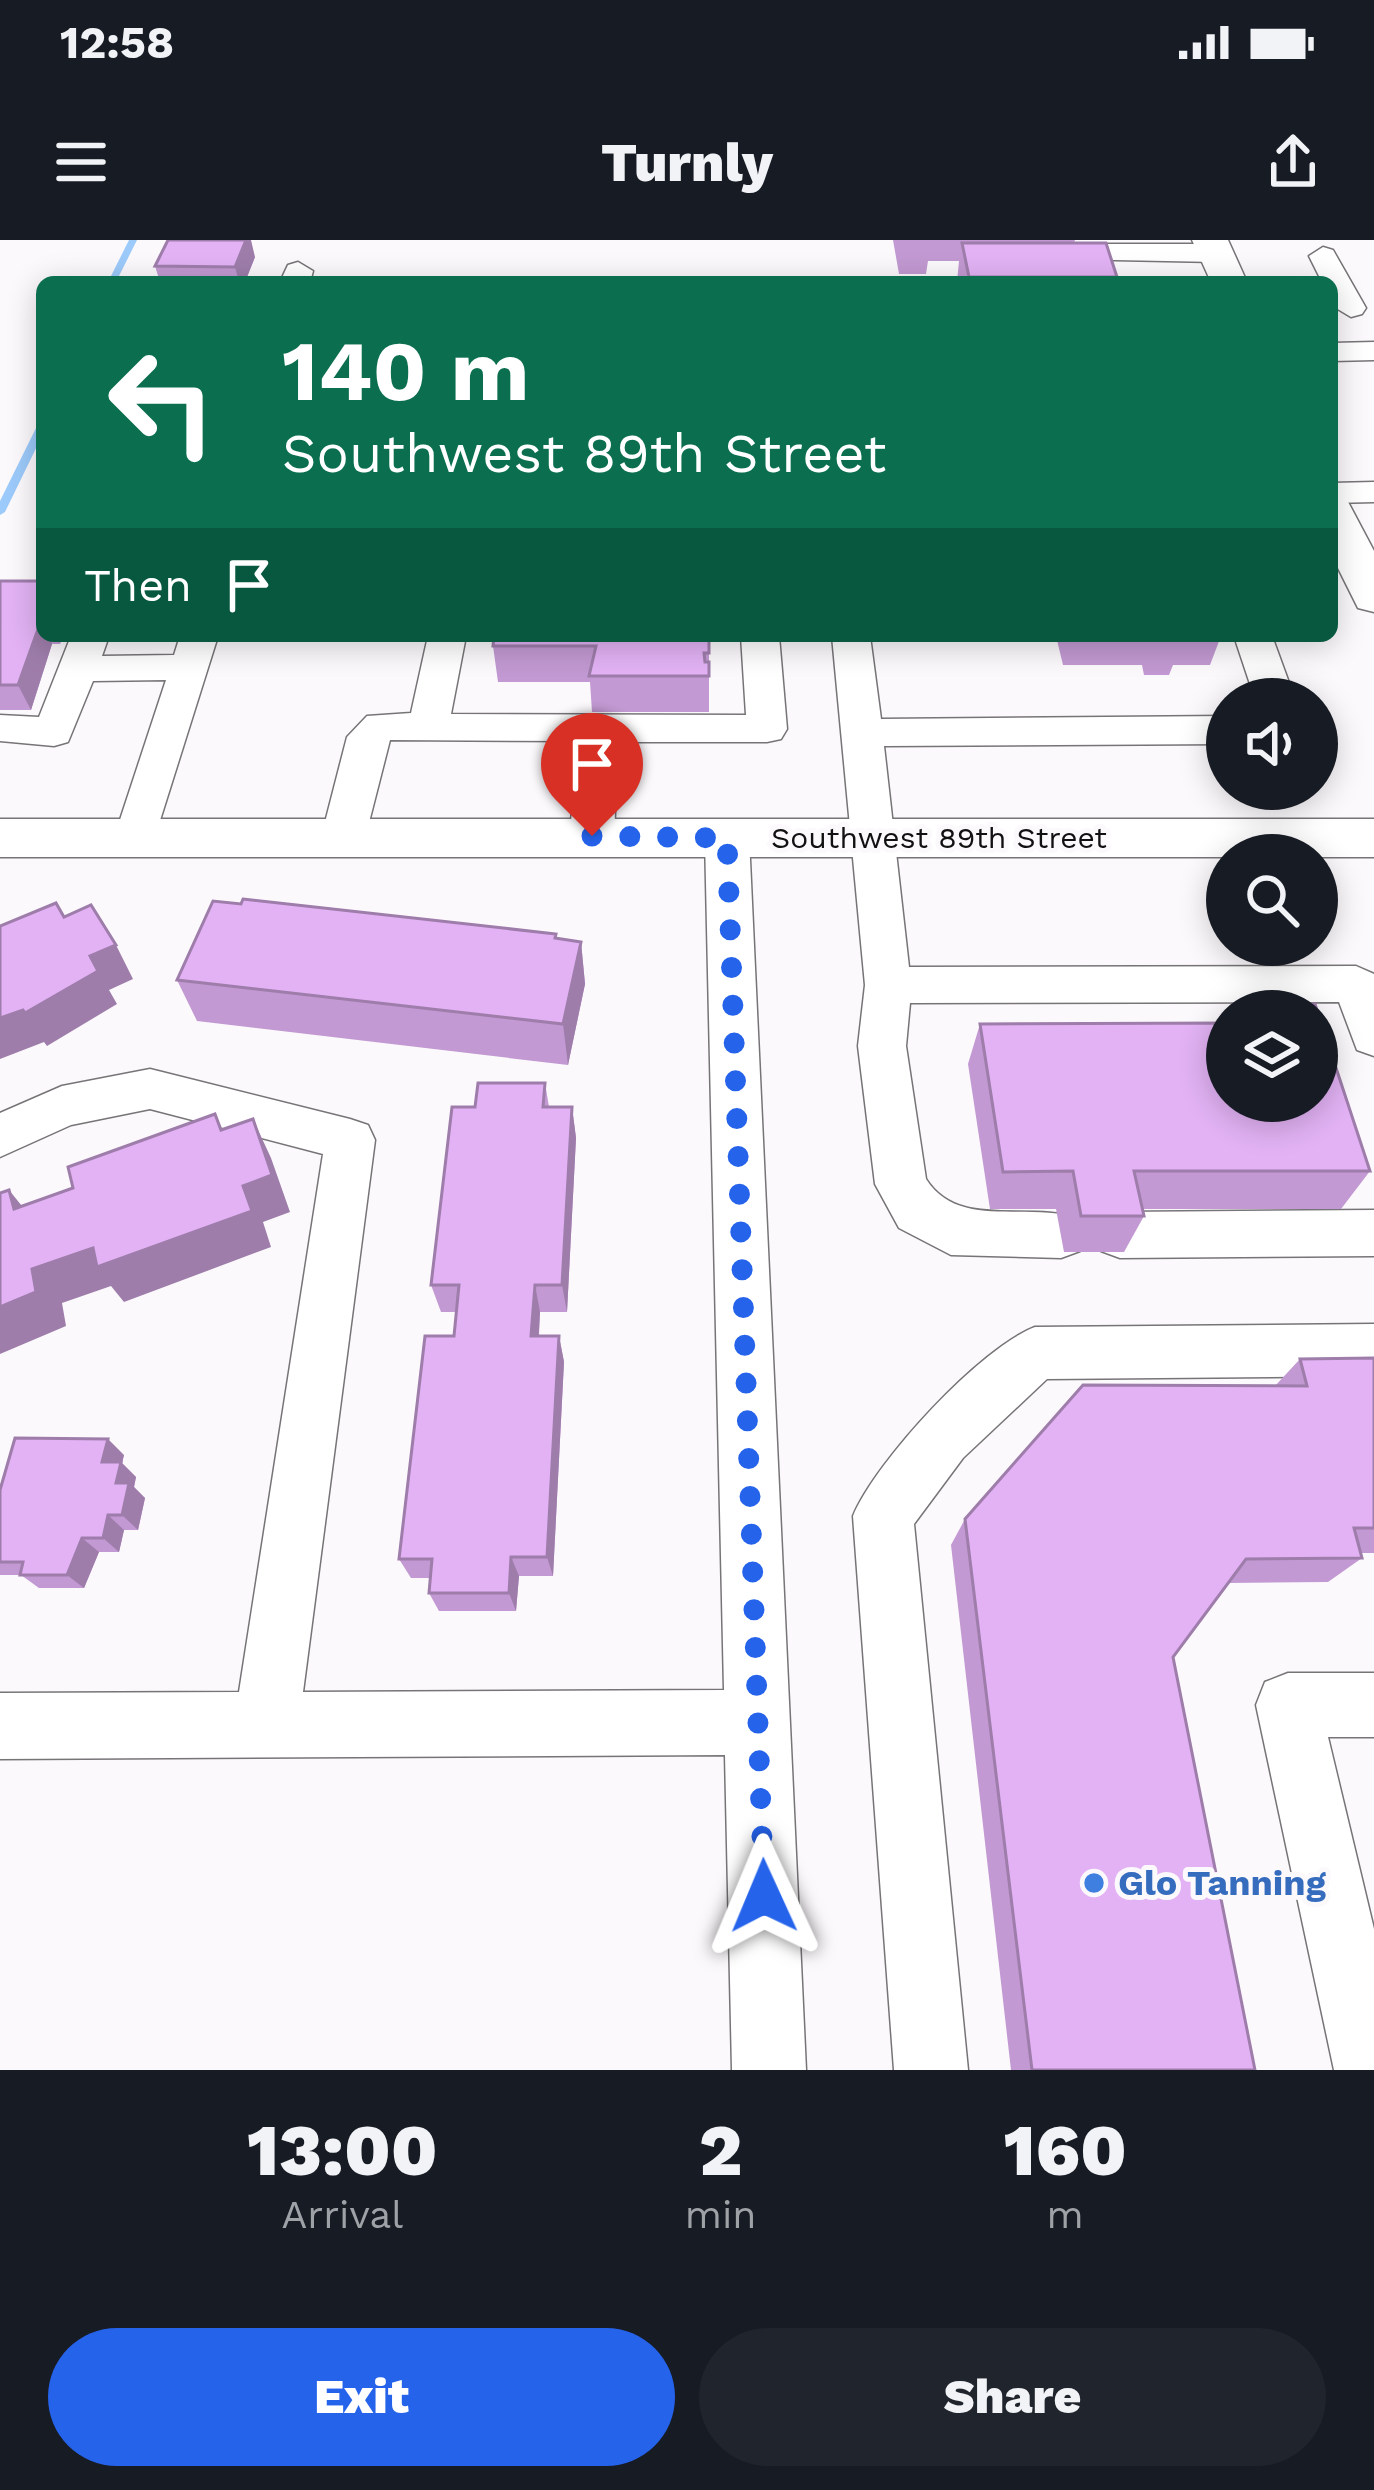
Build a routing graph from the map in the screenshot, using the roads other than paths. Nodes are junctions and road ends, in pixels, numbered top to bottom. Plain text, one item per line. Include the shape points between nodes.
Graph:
1 (1074, 254) edge
2 (1323, 256) dead end
3 (1218, 258) edge
4 (1334, 276) edge
5 (1374, 492) edge
6 (1338, 514) edge
7 (1338, 522) edge
8 (1374, 598) edge
9 (445, 642) edge
10 (760, 642) edge
11 (852, 642) edge
12 (1255, 642) edge
13 (194, 651) edge
14 (84, 652) edge
15 (1268, 678) edge
16 (428, 727) junction
17 (0, 728) edge
18 (598, 730) junction
19 (1206, 730) edge
20 (862, 733) junction
21 (592, 836) junction
22 (0, 838) edge
23 (136, 838) junction
24 (343, 838) junction
25 (727, 838) junction
26 (875, 838) junction
27 (1374, 838) edge
28 (888, 985) junction
29 (1374, 1037) edge
30 (0, 1136) edge
31 (1374, 1233) edge
32 (1061, 1235) dead end
33 (1120, 1235) edge
34 (1374, 1350) edge
35 (1374, 1705) edge
36 (760, 1723) junction
37 (266, 1725) junction
38 (0, 1726) edge
39 (769, 2070) edge
40 (931, 2070) edge
41 (1371, 2070) edge

1 - 3 street
2 - 4 street
5 - 6 street
7 - 8 main road
9 - 16 street
10 - 18 street via 767,729
11 - 20 street
12 - 15 street
13 - 14 street
13 - 23 street
14 - 17 street via 54,732
16 - 18 street
16 - 24 street via 381,726 367,737
18 - 21 street
19 - 20 street
20 - 26 street
21 - 24 main road, Southwest 89th Street
21 - 25 main road, Southwest 89th Street
22 - 23 main road, Southwest 89th Street
23 - 24 main road, Southwest 89th Street
25 - 26 main road, Southwest 89th Street
25 - 36 street
26 - 27 main road, Southwest 89th Street
26 - 28 street
28 - 29 street via 1356,984
28 - 32 street via 885,1069 901,1184 918,1212 951,1232
30 - 37 street via 62,1106 150,1089 350,1140
31 - 33 street
34 - 40 street via 1035,1353 944,1438 883,1516
35 - 41 street via 1288,1705
36 - 37 street
36 - 39 street
37 - 38 street

